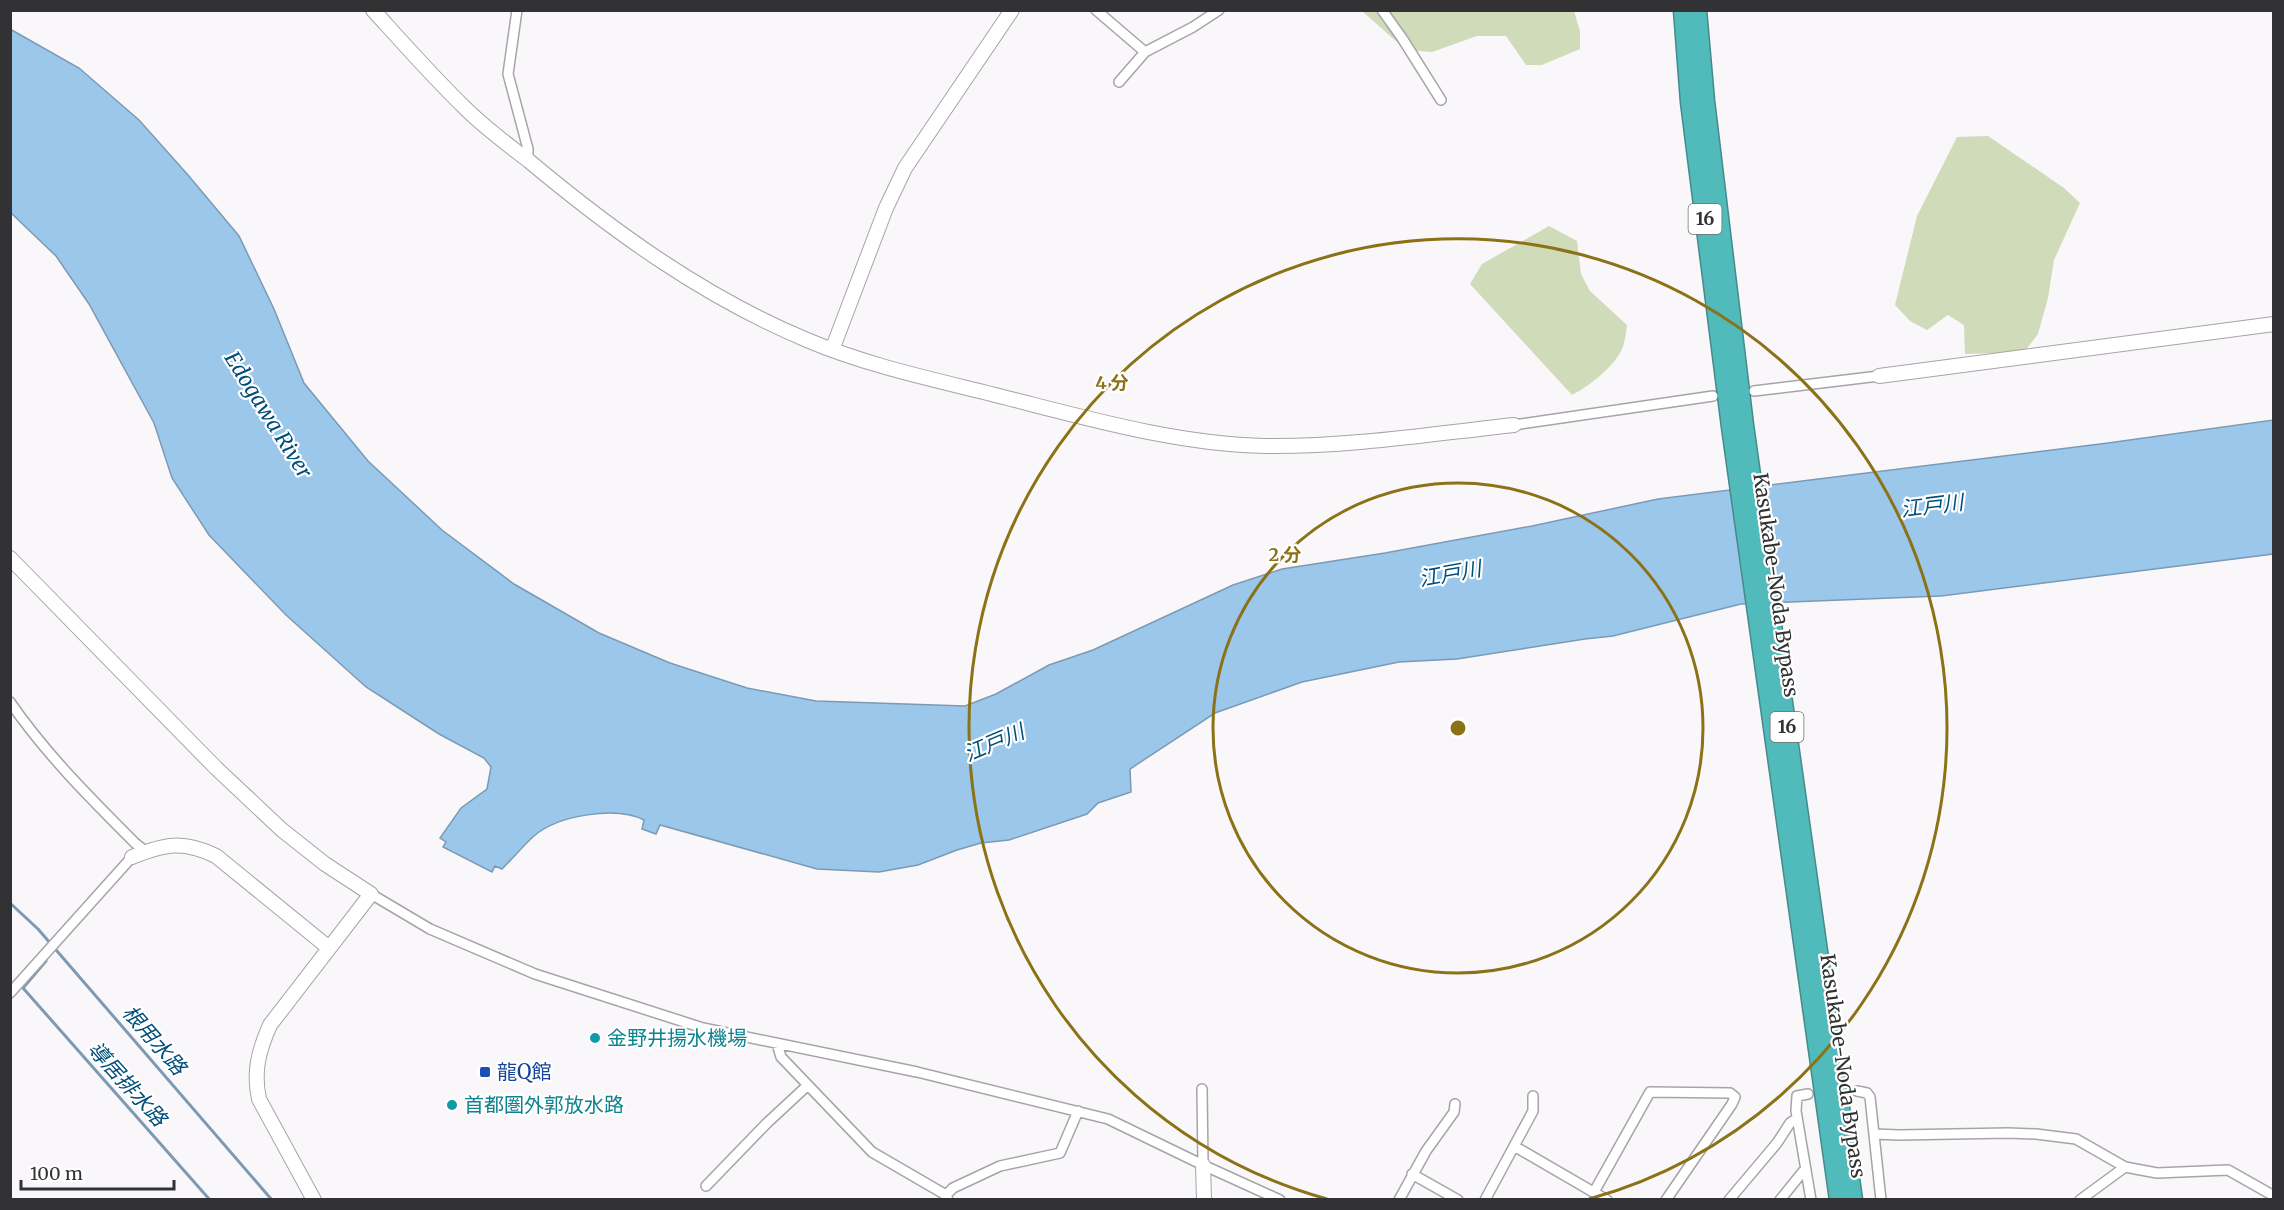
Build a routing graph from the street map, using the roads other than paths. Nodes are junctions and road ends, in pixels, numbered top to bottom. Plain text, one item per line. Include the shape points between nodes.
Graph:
1 (373, 10) edge
2 (517, 10) edge
3 (1012, 10) edge
4 (1096, 10) edge
5 (1219, 10) edge
6 (1382, 10) edge
7 (1683, 10) edge
8 (1696, 10) edge
9 (1145, 52) junction
10 (1119, 82) dead end
11 (1441, 100) dead end
12 (528, 161) junction
13 (2274, 324) edge
14 (832, 350) junction
15 (1879, 376) joint
16 (1754, 391) dead end
17 (1713, 396) dead end
18 (1514, 425) joint
19 (1738, 426) junction
20 (10, 558) edge
21 (10, 702) edge
22 (146, 852) junction
23 (132, 858) joint
24 (370, 894) junction
25 (329, 948) junction
26 (10, 993) edge
27 (1822, 1029) junction
28 (777, 1044) junction
29 (807, 1085) junction
30 (1202, 1089) dead end
31 (1857, 1091) dead end
32 (1808, 1094) dead end
33 (1533, 1096) dead end
34 (1455, 1104) dead end
35 (1078, 1111) junction
36 (1796, 1119) junction
37 (1874, 1134) junction
38 (1514, 1146) junction
39 (1203, 1166) junction
40 (2125, 1167) junction
41 (1805, 1168) junction
42 (1412, 1174) junction
43 (706, 1186) dead end
44 (1594, 1192) junction
45 (2274, 1196) edge
46 (947, 1197) edge
47 (2081, 1199) edge
48 (314, 1200) edge
49 (1204, 1200) edge
50 (1280, 1200) edge
51 (1399, 1200) edge
52 (1458, 1200) edge
53 (1485, 1200) edge
54 (1607, 1200) edge
55 (1666, 1200) edge
56 (1729, 1200) edge
57 (1780, 1200) edge
58 (1810, 1200) edge
59 (1839, 1200) edge
60 (1853, 1200) edge
61 (1881, 1200) edge

1 - 12 street via 466,109
2 - 12 street via 508,74
3 - 14 street via 905,168
4 - 9 street
5 - 9 street
6 - 11 street
7 - 19 highway, Kasukabe-Noda Bypass / 16 via 1690,102
8 - 19 highway, Kasukabe-Noda Bypass / 16
9 - 10 street
12 - 14 street via 622,234 717,297
13 - 15 street
14 - 18 street via 1078,416 1150,432 1236,444 1368,441
15 - 16 street
17 - 18 street
19 - 27 highway, Kasukabe-Noda Bypass / 16
20 - 24 street via 282,830
21 - 22 street via 63,769
22 - 23 street
22 - 25 street via 176,844 197,847 216,856
23 - 26 street
24 - 25 street
24 - 28 street via 430,929 535,974 681,1022
25 - 48 street via 270,1025 256,1064 259,1099
27 - 59 highway, Kasukabe-Noda Bypass / 16
27 - 60 highway, Kasukabe-Noda Bypass / 16
28 - 29 street via 781,1057
28 - 35 street via 832,1053
29 - 43 street
29 - 46 street via 872,1152
30 - 39 street
31 - 37 street via 1870,1097
32 - 36 street via 1796,1098
33 - 38 street via 1533,1111
34 - 42 street via 1454,1112
35 - 39 street via 1108,1119
35 - 46 street via 1060,1153 1000,1166 953,1188
36 - 41 street
36 - 56 street
37 - 40 street via 2036,1134 2076,1139
37 - 61 street
38 - 44 street
38 - 53 street
39 - 49 street
39 - 50 street
40 - 45 street via 2157,1173 2228,1170
40 - 47 street
41 - 57 street
41 - 58 street
42 - 51 street
42 - 52 street
44 - 54 street
44 - 55 street via 1650,1092 1731,1093 1735,1097 1732,1104

